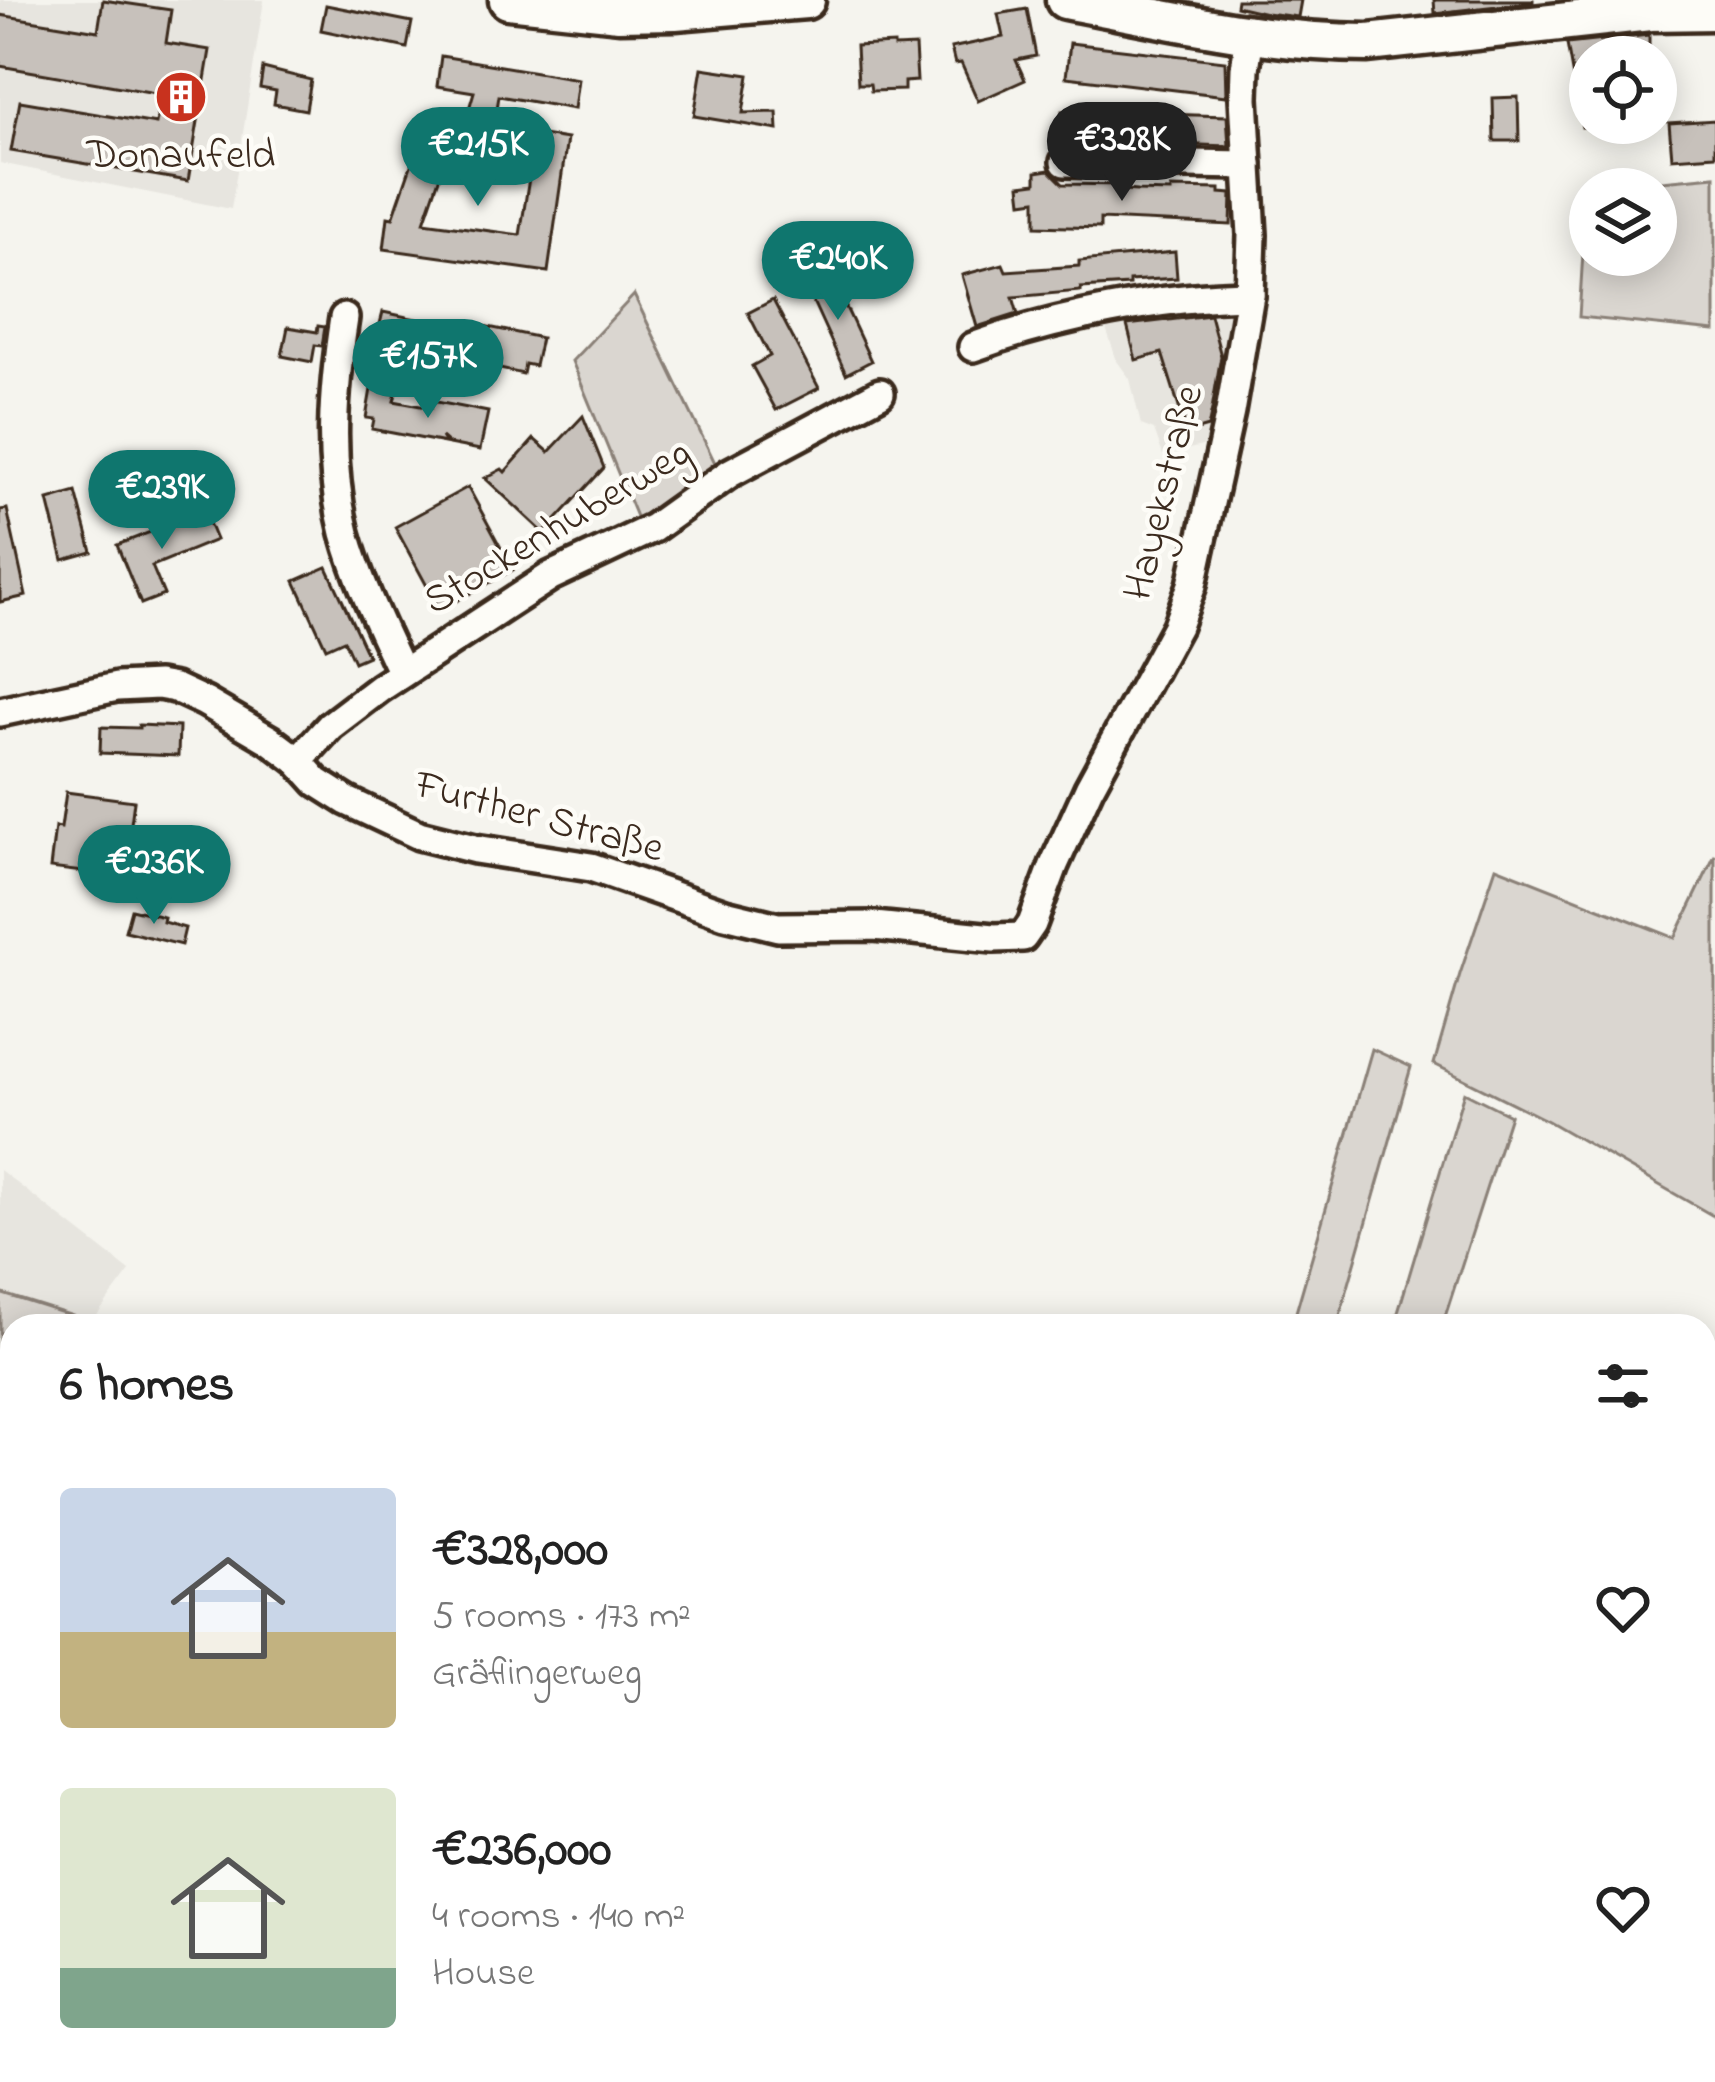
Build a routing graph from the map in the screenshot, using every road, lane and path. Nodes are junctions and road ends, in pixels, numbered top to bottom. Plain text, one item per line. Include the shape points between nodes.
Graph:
1 (508, 0) edge
2 (806, 0) edge
3 (1065, 0) edge
4 (619, 6) edge
5 (1172, 10) edge
6 (1715, 11) edge
7 (1250, 34) junction
8 (1065, 162) dead end
9 (1248, 165) junction
10 (1250, 295) junction
11 (344, 318) dead end
12 (973, 347) dead end
13 (880, 393) dead end
14 (402, 673) junction
15 (0, 712) edge
16 (298, 761) junction
17 (1023, 937) joint

1 - 4 main road
2 - 4 main road via 675,11
3 - 5 main road
5 - 7 main road
6 - 7 main road via 1368,43
7 - 9 street, Hayekstraße
8 - 9 street
9 - 10 street, Hayekstraße
10 - 12 street via 1089,314
10 - 17 street, Hayekstraße via 1184,608 1089,788
11 - 14 street via 332,422 340,504 353,559
13 - 14 street, Stockenhuberweg via 730,473 653,528 550,576
14 - 16 street, Stockenhuberweg
15 - 16 street, Further Straße via 158,685 205,702
16 - 17 street, Further Straße via 347,801 419,835 591,867 754,922

